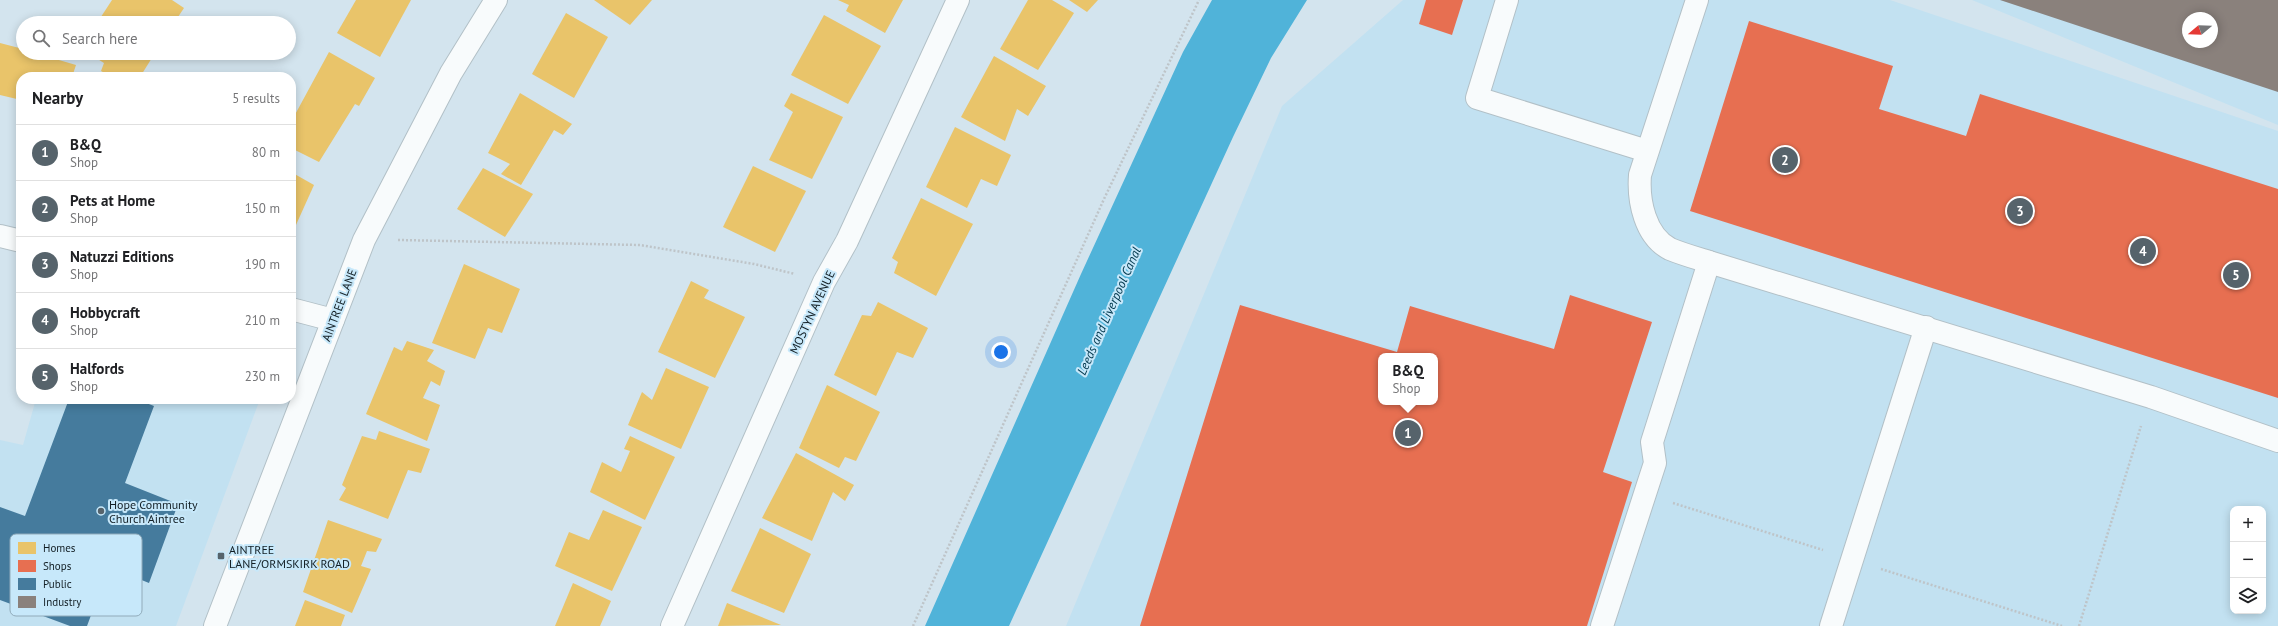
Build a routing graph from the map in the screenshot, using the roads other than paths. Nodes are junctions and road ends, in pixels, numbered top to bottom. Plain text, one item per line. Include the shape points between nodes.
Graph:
1 (496, 0) edge
2 (958, 0) edge
3 (1507, 0) edge
4 (1697, 0) edge
5 (1647, 151) junction
6 (0, 236) edge
7 (16, 240) edge
8 (1708, 262) junction
9 (296, 310) edge
10 (333, 320) junction
11 (1926, 327) junction
12 (2278, 441) edge
13 (215, 626) edge
14 (672, 626) edge
15 (1602, 626) edge
16 (1831, 626) edge

1 - 10 main road, AINTREE LANE via 450,73 364,240
2 - 14 main road, MOSTYN AVENUE via 847,241 824,282
3 - 5 main road via 1477,98
4 - 5 main road
5 - 8 main road via 1638,191 1648,223 1658,240 1670,248
6 - 7 main road
8 - 11 main road
8 - 15 main road via 1652,442 1654,463
9 - 10 main road
10 - 13 main road, AINTREE LANE
11 - 12 main road via 2150,397
11 - 16 main road

